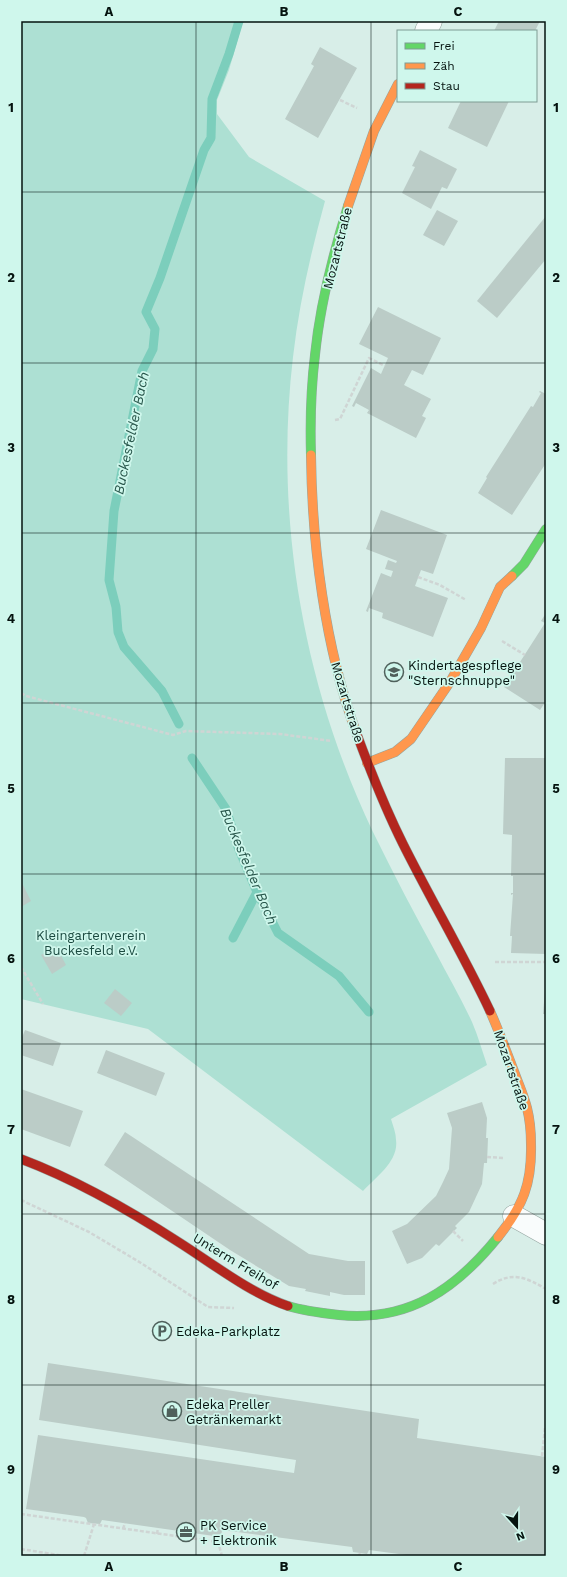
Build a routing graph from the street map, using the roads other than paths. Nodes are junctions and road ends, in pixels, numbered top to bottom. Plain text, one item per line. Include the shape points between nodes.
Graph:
1 (431, 21) edge
2 (426, 30) edge
3 (397, 86) edge
4 (546, 529) edge
5 (368, 763) junction
6 (21, 1159) edge
7 (514, 1216) junction
8 (546, 1234) edge

1 - 2 street
3 - 5 street, Mozartstraße via 373,134 334,246 314,358 311,420 311,481 317,562 343,692
4 - 5 street via 524,564 500,587 481,628 450,682 411,739 395,752
5 - 7 street, Mozartstraße via 401,840 482,992 528,1111 530,1172 525,1195
6 - 7 street, Unterm Freihof via 85,1186 262,1295 293,1308 332,1315 379,1316 416,1306 443,1292 481,1259
7 - 8 street

